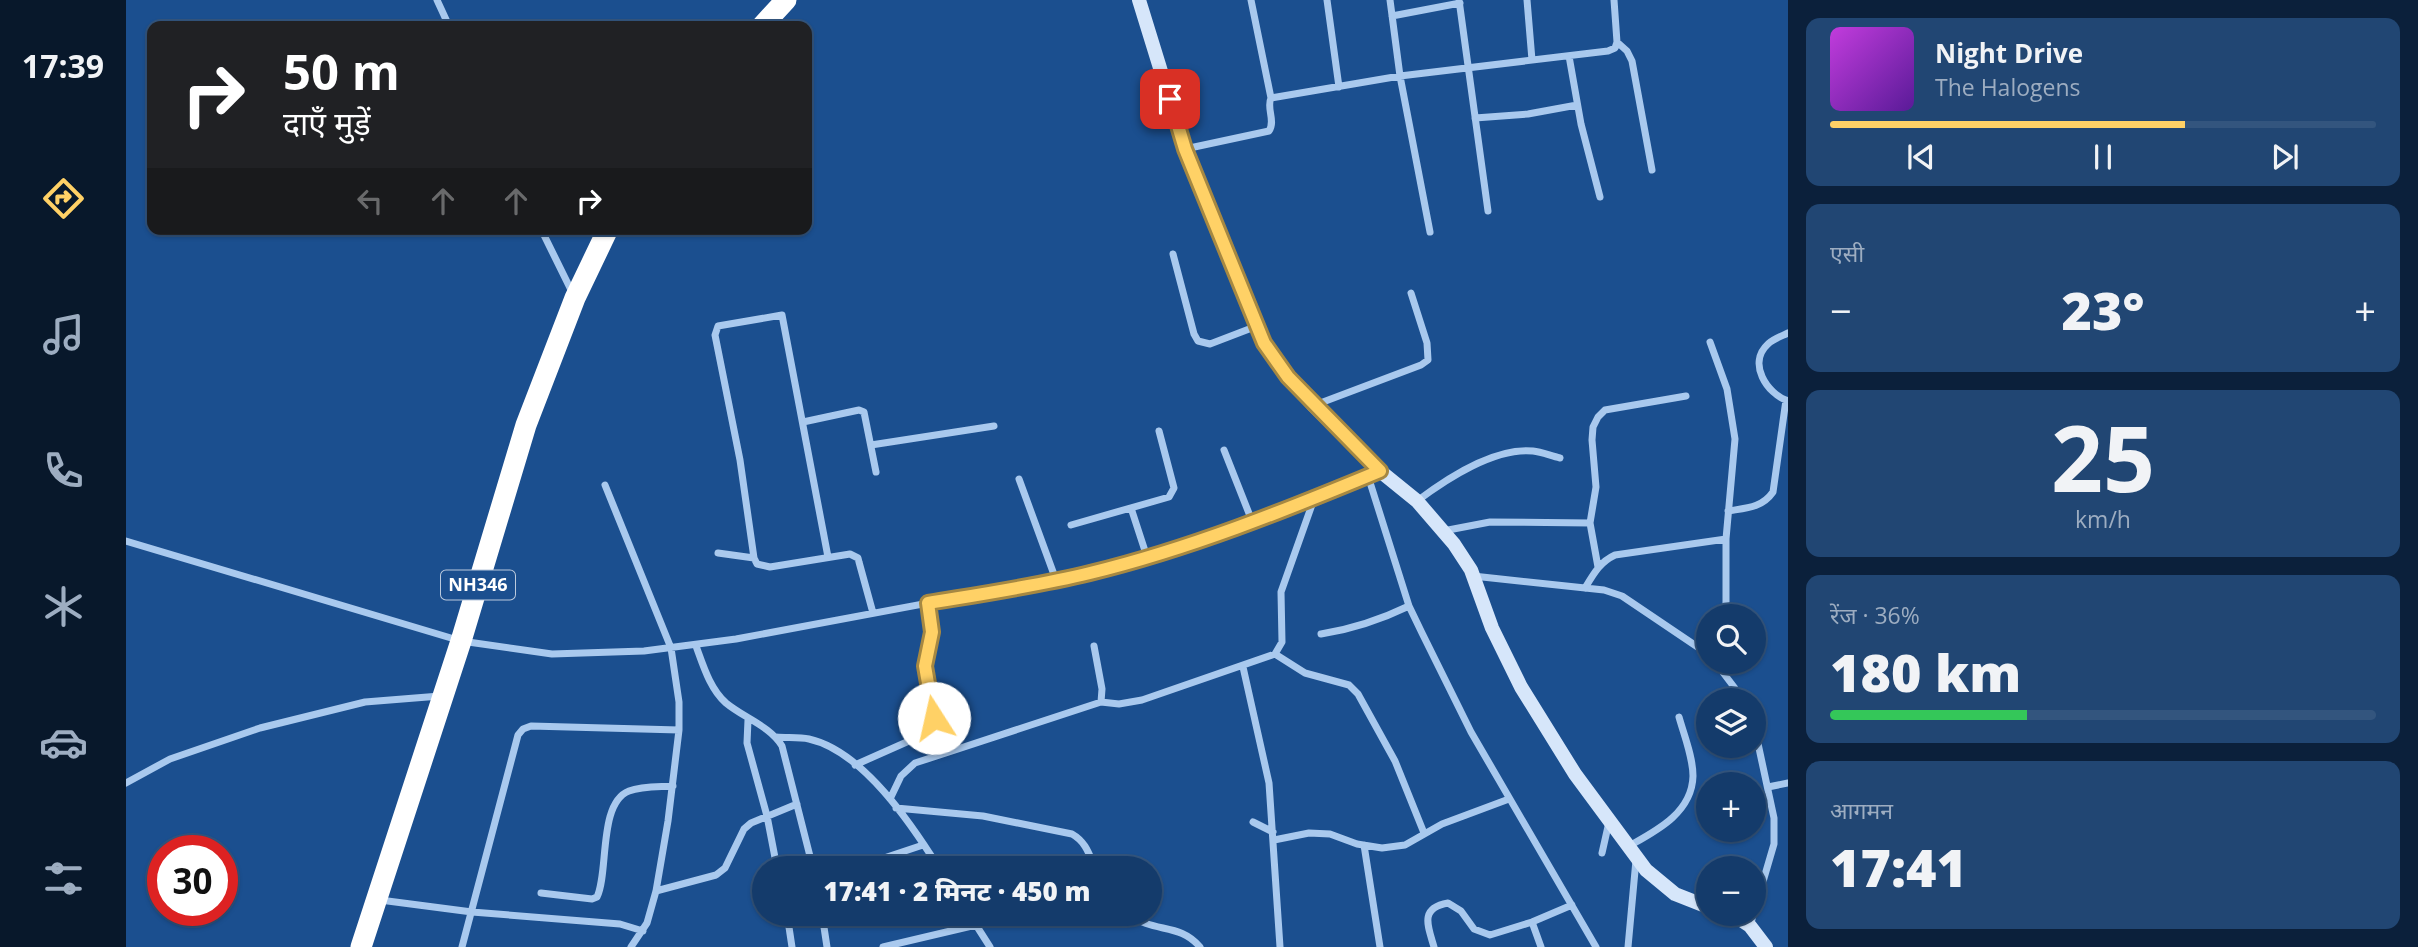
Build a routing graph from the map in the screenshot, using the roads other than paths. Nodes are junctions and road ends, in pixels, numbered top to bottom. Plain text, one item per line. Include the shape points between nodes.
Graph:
1 (437, 0) edge
2 (786, 0) edge
3 (1139, 0) edge
4 (1251, 0) edge
5 (1327, 0) edge
6 (1390, 0) edge
7 (1527, 0) edge
8 (1614, 0) edge
9 (1460, 1) edge
10 (1392, 16) junction
11 (447, 21) edge
12 (767, 21) edge
13 (1617, 42) junction
14 (1569, 56) junction
15 (1532, 60) junction
16 (1469, 67) junction
17 (1400, 76) junction
18 (1339, 87) junction
19 (1271, 98) junction
20 (1577, 106) junction
21 (1475, 118) junction
22 (1185, 149) junction
23 (1652, 170) dead end
24 (1600, 197) dead end
25 (1488, 211) dead end
26 (1430, 232) dead end
27 (544, 235) edge
28 (605, 235) edge
29 (1173, 254) dead end
30 (1411, 293) dead end
31 (575, 298) junction
32 (1257, 326) junction
33 (1788, 333) edge
34 (1710, 342) dead end
35 (1686, 396) dead end
36 (1787, 401) edge
37 (1314, 406) junction
38 (803, 422) junction
39 (994, 426) dead end
40 (1159, 431) dead end
41 (871, 445) junction
42 (1224, 450) dead end
43 (1560, 458) dead end
44 (876, 472) dead end
45 (1374, 474) junction
46 (1019, 480) dead end
47 (605, 485) dead end
48 (1314, 499) junction
49 (1417, 501) junction
50 (1131, 508) junction
51 (1728, 511) junction
52 (1252, 521) junction
53 (1590, 523) junction
54 (1071, 525) dead end
55 (1443, 531) junction
56 (1726, 539) junction
57 (126, 541) edge
58 (718, 553) dead end
59 (828, 557) junction
60 (1146, 557) junction
61 (754, 558) junction
62 (1598, 567) junction
63 (1473, 576) junction
64 (1056, 580) junction
65 (1585, 587) junction
66 (928, 603) junction
67 (1726, 604) edge
68 (1409, 606) junction
69 (873, 613) junction
70 (1321, 634) dead end
71 (461, 641) junction
72 (696, 646) junction
73 (1094, 646) dead end
74 (1696, 646) edge
75 (671, 648) junction
76 (1275, 654) junction
77 (1243, 667) junction
78 (443, 696) junction
79 (1101, 702) junction
80 (1679, 717) dead end
81 (934, 718) dead end
82 (748, 720) junction
83 (679, 730) junction
84 (776, 737) junction
85 (909, 741) dead end
86 (1761, 758) edge
87 (855, 765) junction
88 (126, 783) edge
89 (1788, 783) edge
90 (673, 786) junction
91 (1768, 787) junction
92 (890, 799) junction
93 (1509, 799) junction
94 (797, 804) junction
95 (897, 808) junction
96 (767, 817) junction
97 (1609, 821) junction
98 (1253, 822) dead end
99 (1424, 833) junction
100 (1274, 836) junction
101 (923, 845) junction
102 (1364, 845) junction
103 (1632, 851) junction
104 (1602, 853) dead end
105 (775, 856) edge
106 (810, 856) edge
107 (890, 856) edge
108 (931, 856) edge
109 (1091, 856) edge
110 (1766, 871) edge
111 (656, 891) junction
112 (541, 893) dead end
113 (377, 900) junction
114 (1696, 902) edge
115 (1572, 905) junction
116 (472, 912) junction
117 (1532, 922) junction
118 (789, 926) edge
119 (824, 926) edge
120 (972, 926) edge
121 (977, 926) edge
122 (1152, 926) edge
123 (1750, 926) edge
124 (643, 931) junction
125 (361, 947) edge
126 (461, 947) edge
127 (631, 947) edge
128 (792, 947) edge
129 (827, 947) edge
130 (883, 947) edge
131 (990, 947) edge
132 (1200, 947) edge
133 (1280, 947) edge
134 (1380, 947) edge
135 (1434, 947) edge
136 (1541, 947) edge
137 (1596, 947) edge
138 (1629, 947) edge
139 (1766, 947) edge

1 - 11 street
2 - 12 highway
3 - 22 main road
4 - 19 street
5 - 18 street
6 - 10 street
7 - 15 street
8 - 13 street
9 - 10 street
9 - 16 street
10 - 17 street
13 - 14 street via 1608,51
13 - 23 street via 1632,61
14 - 15 street
14 - 20 street
15 - 16 street
16 - 17 street
16 - 21 street
17 - 18 street
17 - 26 street
18 - 19 street
19 - 22 street via 1269,131
20 - 21 street
20 - 24 street
21 - 25 street
22 - 32 main road
27 - 31 street
28 - 31 highway, NH346
29 - 32 street via 1198,341 1210,344
30 - 37 street via 1428,360
31 - 71 highway, NH346 via 526,425
32 - 37 main road via 1275,360
33 - 36 street via 1768,343 1760,355 1766,387
34 - 51 street via 1727,389 1735,439
35 - 53 street via 1605,410 1598,417 1593,427 1597,487
36 - 51 street via 1773,492 1758,506
37 - 45 main road
38 - 41 street via 861,410
38 - 59 street
38 - 61 street via 782,315 718,326 715,335
39 - 41 street
40 - 50 street via 1172,494
41 - 44 street
42 - 52 street
43 - 49 street via 1531,451 1492,458 1458,473
45 - 48 street
45 - 49 main road
45 - 68 street
46 - 64 street
47 - 75 street
48 - 52 street
48 - 76 street via 1281,592 1282,642
49 - 55 main road
50 - 54 street
50 - 60 street
51 - 56 street
52 - 60 street
53 - 55 street via 1503,521
53 - 62 street
55 - 63 main road
56 - 62 street via 1615,555
56 - 67 street
57 - 71 street
58 - 61 street
59 - 61 street via 769,566 757,564
59 - 69 street via 850,554 858,558
60 - 64 street
62 - 65 street
63 - 65 street
63 - 97 main road via 1521,687
64 - 66 street
65 - 74 street via 1622,596
66 - 69 street
66 - 81 street via 932,632 925,666
68 - 70 street via 1371,623
68 - 93 street
69 - 72 street
71 - 75 street via 552,654
71 - 78 highway, NH346
72 - 75 street
72 - 82 street via 707,676 724,701
73 - 79 street
75 - 83 street via 680,702
76 - 77 street
76 - 99 street via 1305,673 1349,685 1359,694 1395,761
77 - 79 street via 1142,700
77 - 100 street via 1265,761
78 - 88 street via 365,702 260,728 170,759
78 - 113 highway, NH346
79 - 92 street via 915,763 901,776
80 - 103 street via 1693,777 1686,801
82 - 84 street
82 - 96 street via 747,743
83 - 90 street
83 - 116 street via 523,729
84 - 87 street via 810,739
84 - 94 street
85 - 87 street
86 - 91 street
87 - 92 street
89 - 91 street
90 - 111 street
90 - 112 street via 631,789 615,804 597,897
91 - 110 street via 1774,844
92 - 95 street
93 - 99 street
93 - 115 street
94 - 96 street
94 - 106 street
95 - 101 street
95 - 109 street via 983,816 1072,834 1081,839
96 - 105 street
96 - 111 street via 744,829 725,868 716,875
97 - 103 main road
97 - 104 street
98 - 100 street
99 - 102 street via 1405,845
100 - 102 street via 1329,834
100 - 133 street
101 - 107 street
101 - 108 street
102 - 134 street
103 - 114 main road via 1646,870 1675,894
103 - 138 street
111 - 124 street
113 - 116 street
113 - 125 highway, NH346
115 - 117 street
115 - 137 street
116 - 124 street via 620,924
116 - 126 street
117 - 135 street via 1490,935 1474,929 1461,911 1448,903 1436,905 1427,918
117 - 136 street
118 - 128 street
119 - 129 street
120 - 130 street
121 - 131 street
122 - 132 street via 1184,932
123 - 139 main road
124 - 127 street

